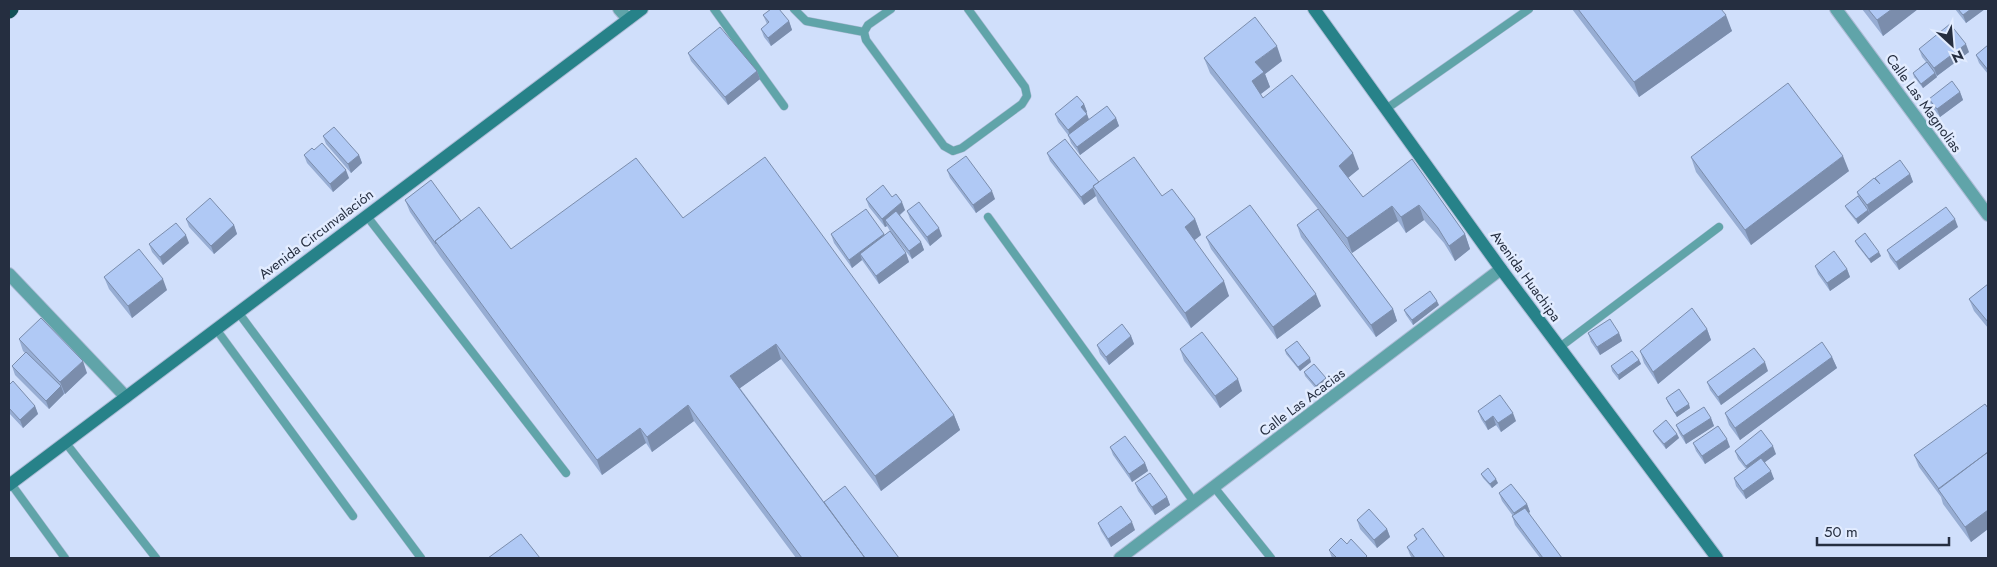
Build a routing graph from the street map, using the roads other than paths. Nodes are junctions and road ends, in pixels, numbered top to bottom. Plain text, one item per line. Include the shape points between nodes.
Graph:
1 (619, 9) edge
2 (642, 9) edge
3 (714, 9) edge
4 (794, 9) edge
5 (891, 9) edge
6 (968, 9) edge
7 (1314, 9) edge
8 (1529, 9) edge
9 (1836, 9) edge
10 (628, 19) junction
11 (864, 32) junction
12 (784, 106) dead end
13 (1386, 108) junction
14 (366, 215) junction
15 (1988, 215) edge
16 (988, 217) dead end
17 (1719, 227) dead end
18 (1501, 269) junction
19 (9, 274) edge
20 (238, 312) junction
21 (216, 329) junction
22 (1560, 348) junction
23 (126, 397) junction
24 (66, 442) junction
25 (566, 473) dead end
26 (10, 482) edge
27 (1214, 487) junction
28 (1194, 502) junction
29 (353, 516) dead end
30 (65, 558) edge
31 (156, 558) edge
32 (421, 558) edge
33 (1120, 558) edge
34 (1271, 558) edge
35 (1717, 558) edge

1 - 10 street
2 - 10 street, Avenida Circunvalación
3 - 12 lane
4 - 11 lane via 806,21
5 - 11 lane via 868,25
6 - 11 lane via 1025,87 1027,96 1022,104 962,148 953,151 944,146 866,40
7 - 13 street, Avenida Huachipa
8 - 13 lane
9 - 15 street, Calle Las Magnolias
10 - 14 street, Avenida Circunvalación
13 - 18 street, Avenida Huachipa
14 - 20 street, Avenida Circunvalación
14 - 25 lane
16 - 28 lane
17 - 22 lane
18 - 22 street, Avenida Huachipa
18 - 27 street, Calle Las Acacias
19 - 23 street
20 - 21 street, Avenida Circunvalación
20 - 32 lane
21 - 23 street, Avenida Circunvalación
21 - 29 lane
22 - 35 street, Avenida Huachipa
23 - 24 street, Avenida Circunvalación
24 - 26 street, Avenida Circunvalación
24 - 31 lane
26 - 30 lane
27 - 28 street, Calle Las Acacias
27 - 34 lane
28 - 33 street, Calle Las Acacias

